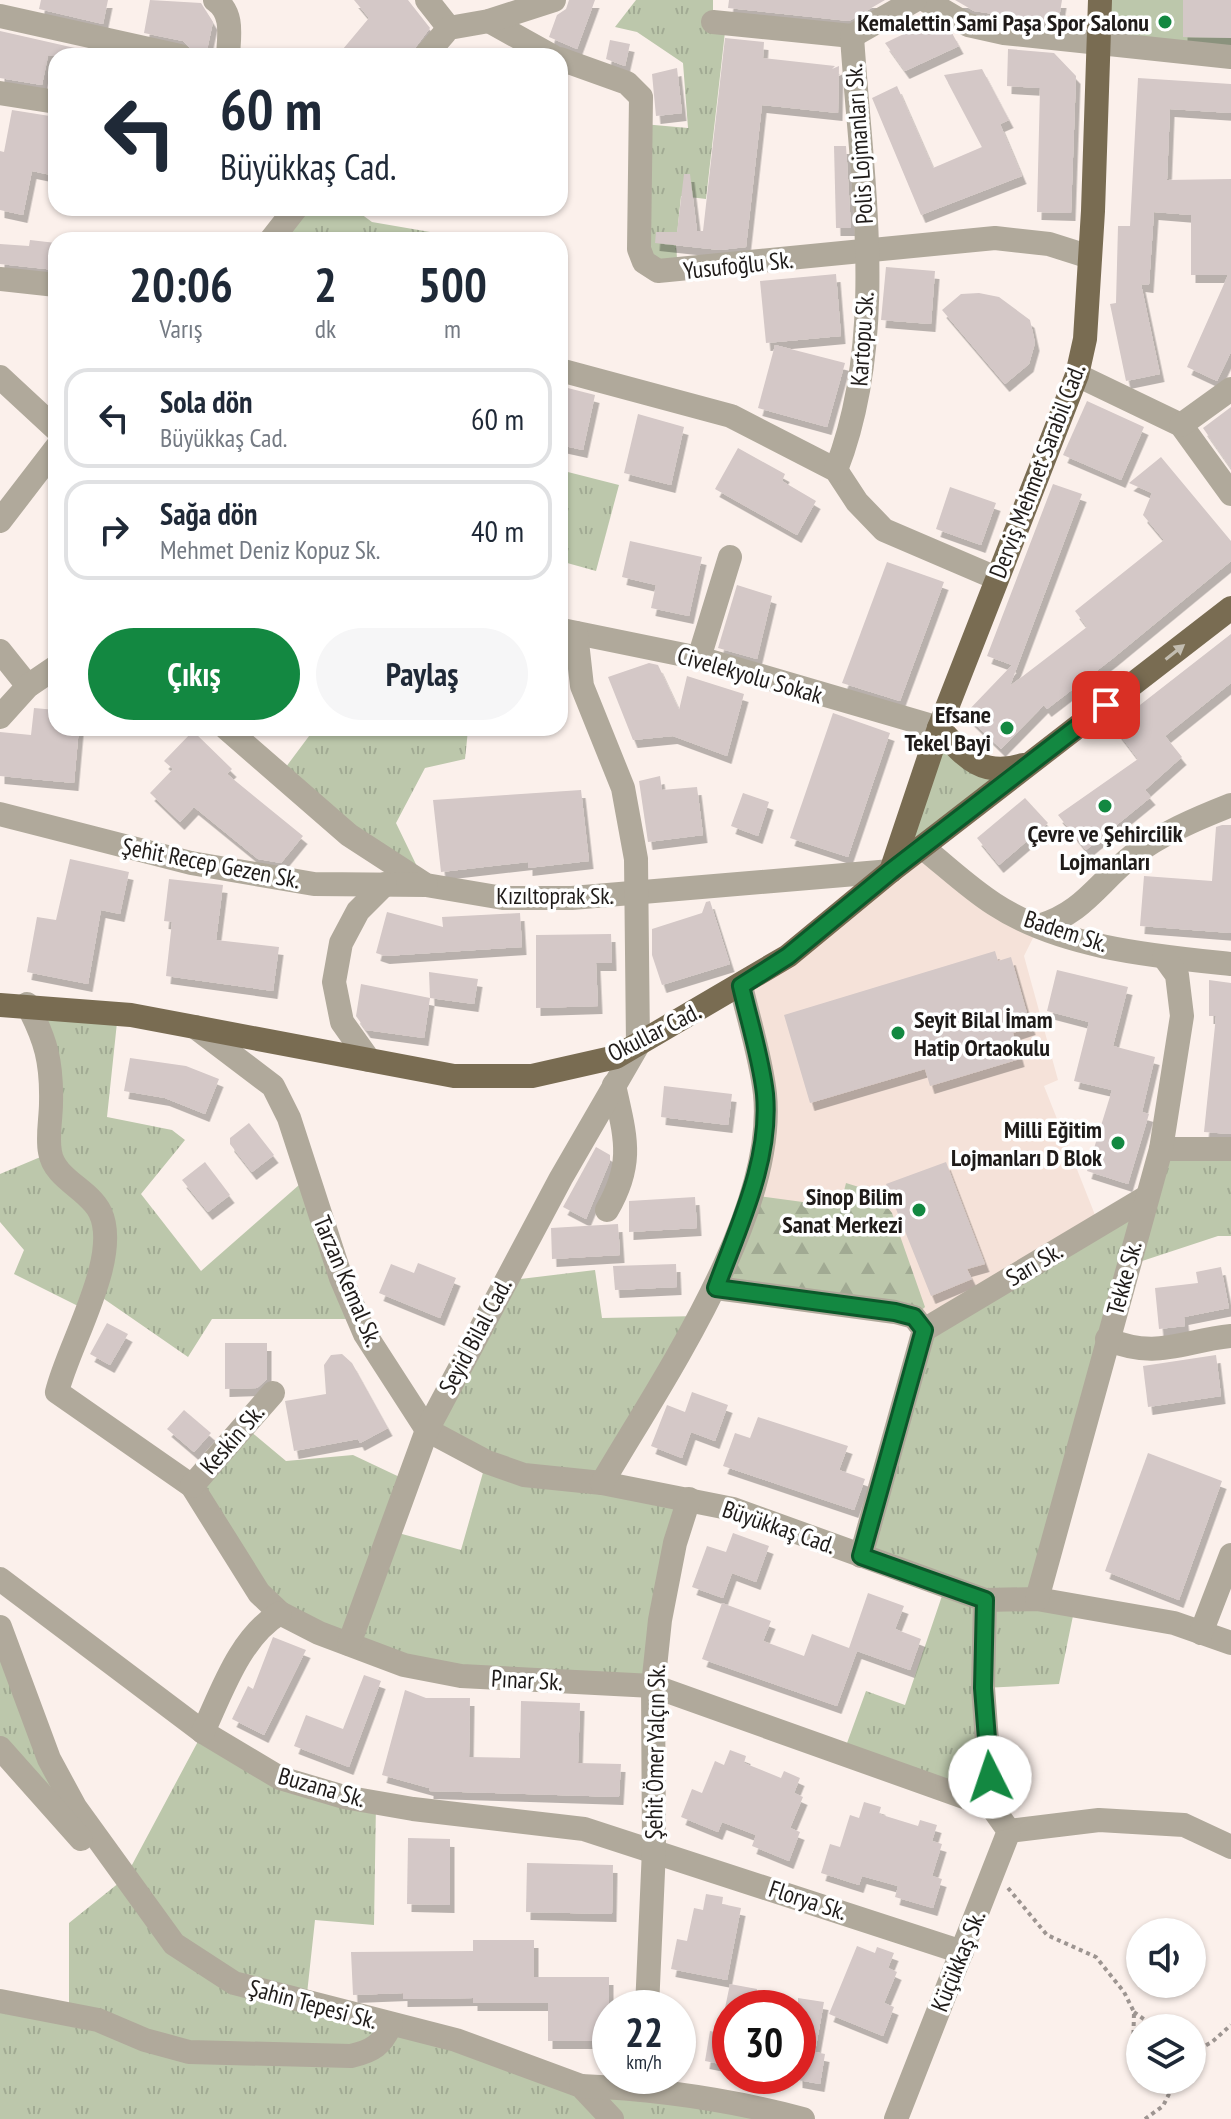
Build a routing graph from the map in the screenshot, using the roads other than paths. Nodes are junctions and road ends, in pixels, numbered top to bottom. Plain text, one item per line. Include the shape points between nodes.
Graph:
1 (215, 0) edge
2 (427, 0) edge
3 (554, 0) edge
4 (915, 0) edge
5 (925, 0) edge
6 (1100, 0) edge
7 (0, 16) edge
8 (489, 21) junction
9 (713, 22) dead end
10 (449, 28) junction
11 (852, 36) junction
12 (1098, 44) junction
13 (144, 48) edge
14 (228, 48) edge
15 (432, 48) edge
16 (538, 48) edge
17 (1231, 57) edge
18 (568, 62) edge
19 (0, 93) edge
20 (48, 101) edge
21 (290, 216) edge
22 (277, 232) edge
23 (866, 252) junction
24 (1090, 257) junction
25 (0, 279) edge
26 (48, 284) edge
27 (568, 372) edge
28 (1077, 375) junction
29 (0, 377) edge
30 (1231, 389) edge
31 (48, 422) edge
32 (1181, 425) junction
33 (48, 458) edge
34 (836, 470) junction
35 (1231, 494) edge
36 (0, 521) edge
37 (730, 557) dead end
38 (996, 578) junction
39 (1231, 608) edge
40 (568, 631) edge
41 (0, 651) edge
42 (699, 658) junction
43 (48, 672) edge
44 (28, 686) junction
45 (0, 717) edge
46 (939, 728) junction
47 (235, 736) edge
48 (1030, 763) junction
49 (1231, 805) edge
50 (0, 814) edge
51 (922, 847) junction
52 (891, 871) junction
53 (385, 884) junction
54 (426, 885) junction
55 (635, 894) junction
56 (1039, 926) junction
57 (1164, 957) junction
58 (1231, 964) edge
59 (741, 986) junction
60 (27, 1004) junction
61 (0, 1005) edge
62 (195, 1027) junction
63 (638, 1045) junction
64 (369, 1060) junction
65 (614, 1085) junction
66 (1161, 1149) junction
67 (1231, 1149) edge
68 (1145, 1198) junction
69 (607, 1210) dead end
70 (716, 1288) junction
71 (924, 1330) junction
72 (1231, 1336) edge
73 (1107, 1339) junction
74 (273, 1393) dead end
75 (427, 1430) junction
76 (602, 1483) junction
77 (192, 1486) junction
78 (689, 1499) junction
79 (1231, 1555) edge
80 (861, 1556) junction
81 (0, 1579) edge
82 (1037, 1599) junction
83 (985, 1600) junction
84 (280, 1613) junction
85 (0, 1627) edge
86 (1201, 1633) junction
87 (1231, 1643) edge
88 (349, 1644) junction
89 (653, 1686) junction
90 (203, 1732) junction
91 (0, 1748) edge
92 (992, 1807) junction
93 (1009, 1831) junction
94 (1231, 1847) edge
95 (654, 1849) junction
96 (115, 1866) junction
97 (962, 1952) junction
98 (648, 1990) edge
99 (0, 2001) edge
100 (391, 2024) junction
101 (592, 2085) edge
102 (581, 2086) junction
103 (696, 2092) edge
104 (612, 2119) edge
105 (803, 2119) edge
106 (896, 2119) edge

1 - 14 street via 230,23
2 - 10 street
3 - 8 street
4 - 11 street
5 - 12 street via 968,25
6 - 12 main road, Derviş Mehmet Sarabil Cad.
7 - 13 street
8 - 10 street
8 - 16 street
9 - 11 street
10 - 15 street
11 - 23 street, Polis Lojmanları Sk.
12 - 17 street
12 - 24 main road, Derviş Mehmet Sarabil Cad.
18 - 23 street, Yusufoğlu Sk. via 627,83 641,97 639,249 651,268 678,271
19 - 20 street
21 - 22 street
23 - 24 street, Yusufoğlu Sk. via 995,238 1049,244
23 - 34 street, Kartopu Sk. via 865,365 851,432
24 - 28 main road, Derviş Mehmet Sarabil Cad. via 1085,339
25 - 26 street
27 - 34 street via 731,416
28 - 32 street
28 - 38 main road, Derviş Mehmet Sarabil Cad.
29 - 31 street
30 - 32 street
32 - 35 street
33 - 36 street
34 - 38 street via 884,530
37 - 42 street
38 - 46 main road, Derviş Mehmet Sarabil Cad.
48 -> 39 main road, Okullar Cad.
40 - 42 street, Civelekyolu Sokak
40 - 55 street via 582,686 623,788 636,859
41 - 44 street
42 - 46 street, Civelekyolu Sokak
43 - 44 street
44 - 45 street
46 - 48 main road via 984,768 1004,771
46 - 52 main road, Derviş Mehmet Sarabil Cad.
47 - 54 street, Kızıltoprak Sk. via 349,835
48 - 51 main road, Okullar Cad.
49 - 56 street via 1132,855 1065,918
50 - 53 street, Şehit Recep Gezen Sk. via 191,863 314,884
51 - 52 main road, Okullar Cad.
51 - 56 street, Badem Sk. via 995,905
52 - 55 street, Kızıltoprak Sk.
52 - 59 main road, Okullar Cad. via 788,956
53 - 54 street, Şehit Recep Gezen Sk.
53 - 64 street via 358,911 341,943 334,982 342,1022
54 - 55 street, Kızıltoprak Sk. via 503,898
55 - 63 street
56 - 57 street, Badem Sk.
57 - 58 street, Badem Sk.
57 - 66 street, Tekke Sk. via 1177,975 1182,1016
59 - 63 main road, Okullar Cad.
59 - 70 street via 765,1094 764,1139
60 - 61 main road, Okullar Cad.
60 - 62 main road, Okullar Cad.
60 - 77 street, Pınar Sk. via 46,1041 50,1154 63,1176 100,1210 106,1237 94,1291 57,1392
62 - 64 main road, Okullar Cad.
62 - 75 street, Tarzan Kemal Sk. via 273,1086 365,1334
63 - 64 main road, Okullar Cad. via 616,1057 532,1076 454,1076
63 - 65 street, Seyid Bilal Cad.
65 - 69 street via 627,1164
65 - 75 street, Seyid Bilal Cad.
66 - 67 street
66 - 68 street, Tekke Sk.
68 - 71 street, Sarı Sk.
68 - 73 street, Tekke Sk.
70 - 71 street via 895,1312 914,1317
70 - 76 street
71 - 80 street
72 - 73 street via 1151,1351
73 - 82 street, Tekke Sk.
74 - 77 street, Keskin Sk.
75 - 76 street, Tarzan Kemal Sk. via 524,1475
75 - 88 street, Seyid Bilal Cad.
76 - 78 street, Büyükkaş Cad.
77 - 84 street, Pınar Sk. via 259,1593
78 - 80 street, Büyükkaş Cad. via 780,1524
78 - 89 street, Şehit Ömer Yalçın Sk. via 660,1620
79 - 86 street
80 - 83 street, Büyükkaş Cad.
81 - 90 street, Buzana Sk.
82 - 83 street, Büyükkaş Cad.
82 - 86 street, Büyükkaş Cad. via 1174,1623
83 - 92 street via 983,1688
84 - 88 street, Pınar Sk.
84 - 90 street via 264,1623 243,1652
85 - 96 street, Şahin Tepesi Sk. via 49,1759
86 - 87 street, Büyükkaş Cad.
88 - 89 street, Pınar Sk. via 404,1665 461,1676
89 - 92 street, Pınar Sk.
89 - 95 street, Şehit Ömer Yalçın Sk.
90 - 95 street, Buzana Sk. via 280,1778 344,1797 584,1829
91 - 96 street via 80,1839
92 - 93 street
93 - 94 street via 1099,1820 1184,1825
93 - 97 street, Küçükkaş Sk.
95 - 97 street, Florya Sk.
95 - 98 street, Şehit Ömer Yalçın Sk.
96 - 100 street, Şahin Tepesi Sk. via 174,1944 234,1983
97 - 106 street, Küçükkaş Sk.
99 - 100 street via 98,2020 189,2052 351,2056 372,2051
100 - 102 street, Şahin Tepesi Sk. via 456,2040
101 - 102 street
102 - 104 street, Şahin Tepesi Sk.
103 - 105 street

